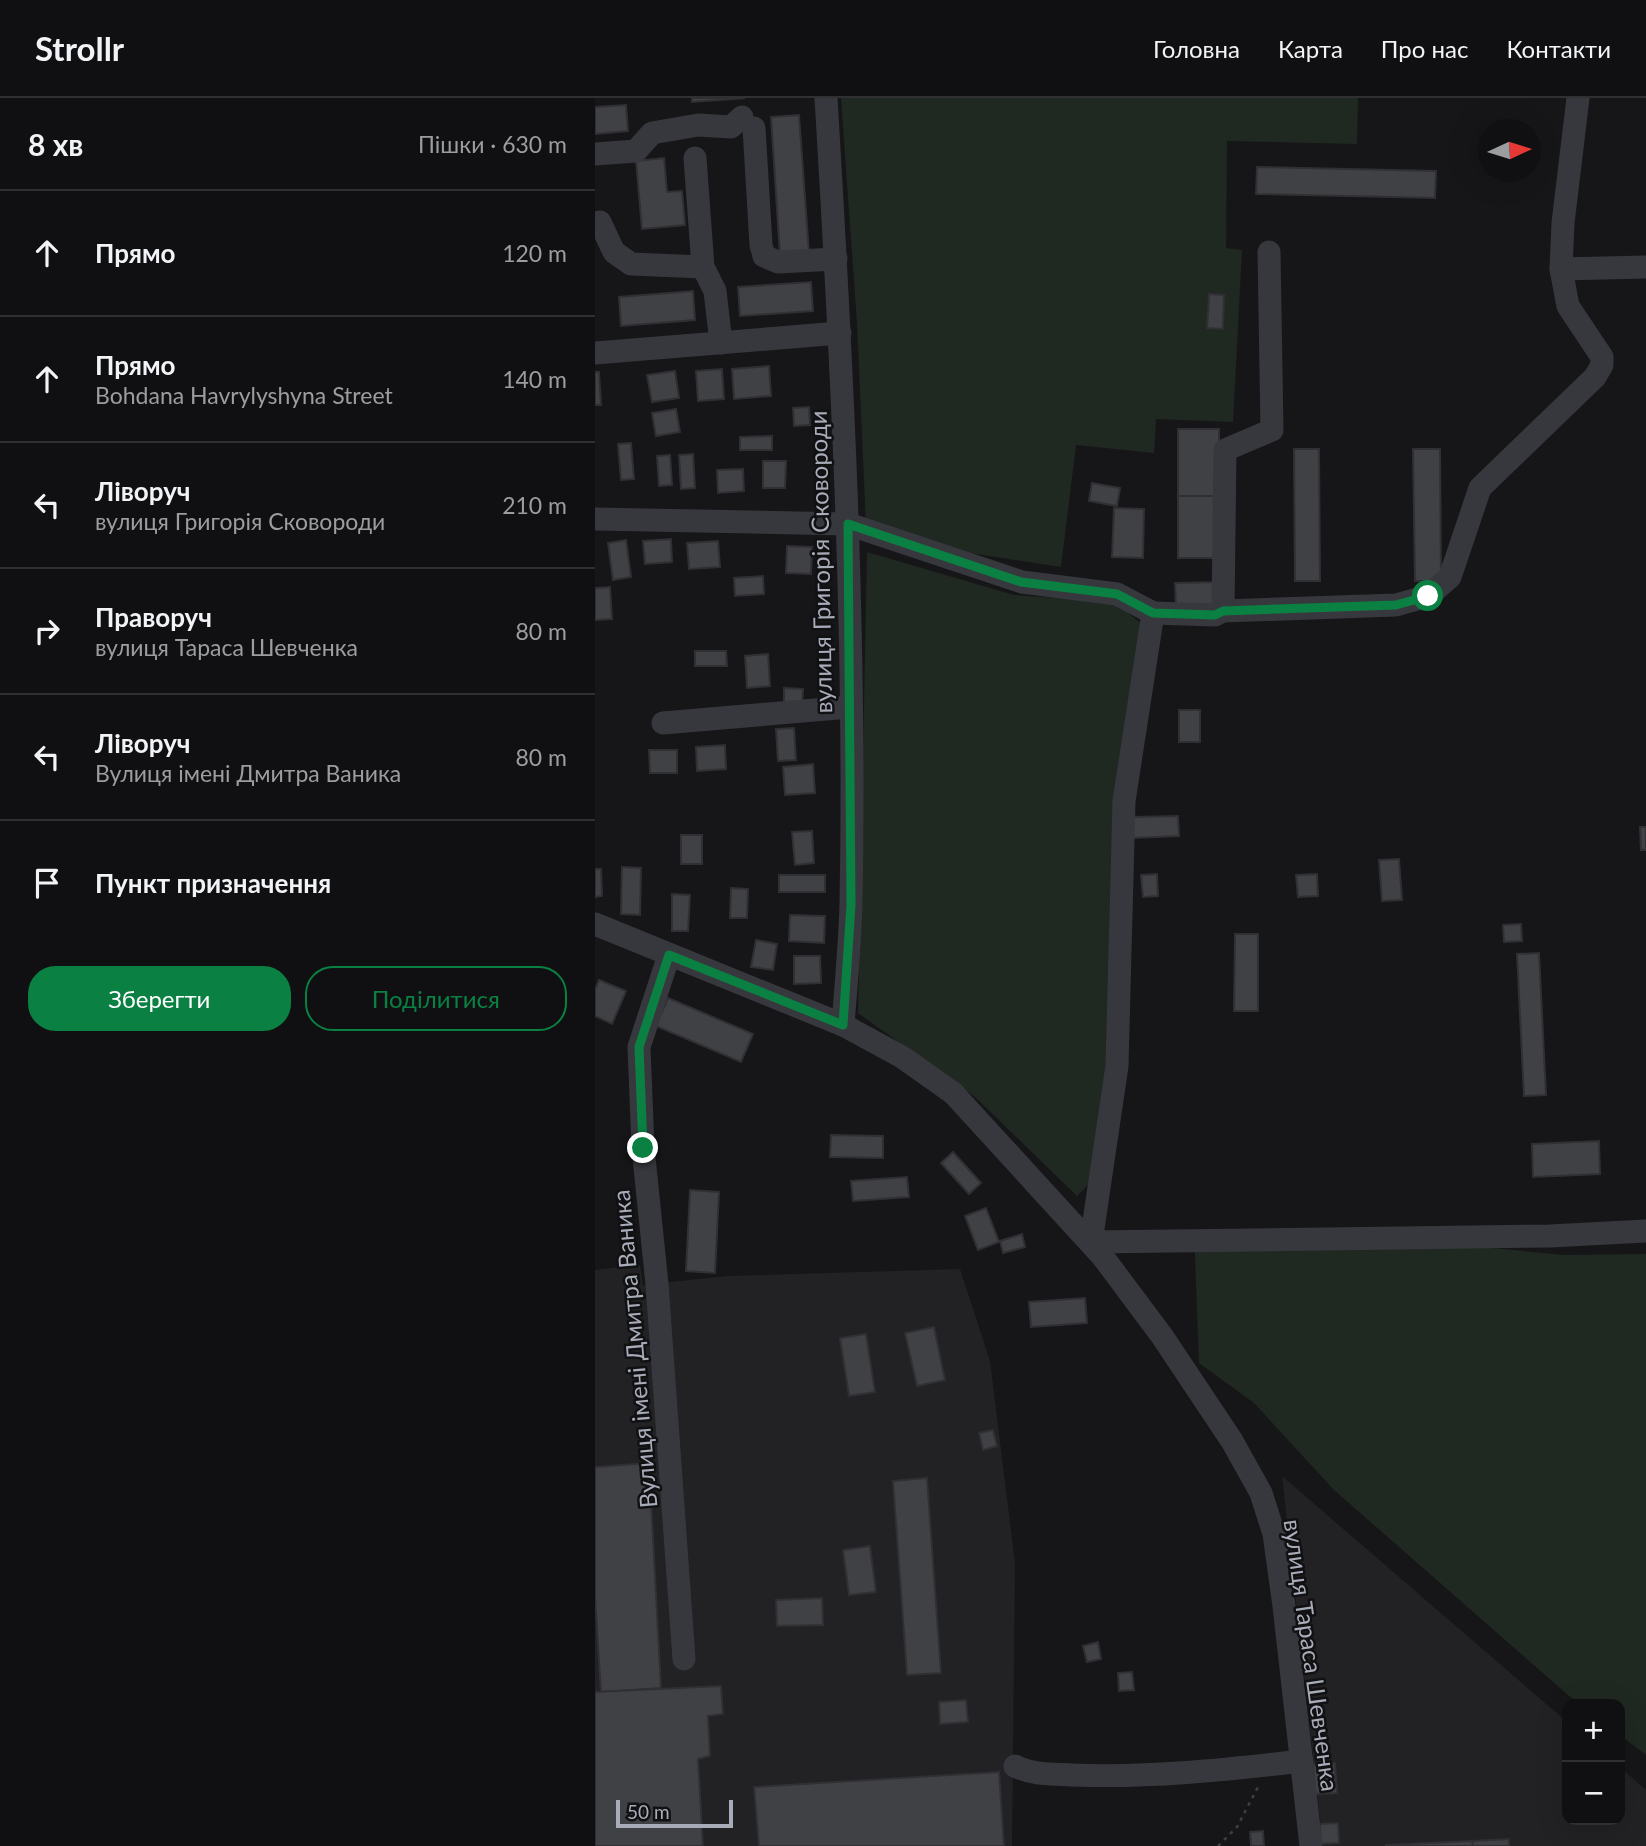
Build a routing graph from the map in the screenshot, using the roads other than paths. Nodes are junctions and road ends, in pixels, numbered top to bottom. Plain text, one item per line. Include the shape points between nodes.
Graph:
1 (826, 98) edge
2 (1578, 98) edge
3 (595, 154) edge
4 (695, 158) dead end
5 (595, 223) edge
6 (1269, 251) dead end
7 (836, 259) junction
8 (703, 267) junction
9 (1646, 267) edge
10 (1561, 269) junction
11 (840, 334) junction
12 (721, 343) junction
13 (595, 353) edge
14 (595, 519) edge
15 (848, 524) junction
16 (1223, 611) junction
17 (1153, 613) junction
18 (850, 707) junction
19 (663, 723) dead end
20 (595, 923) edge
21 (669, 955) junction
22 (843, 1025) junction
23 (1646, 1231) edge
24 (684, 1659) dead end
25 (1301, 1762) junction
26 (1015, 1766) dead end
27 (1311, 1846) edge

1 - 7 street, вулиця Григорія Сковороди
2 - 10 street
3 - 7 street via 636,151 652,133 748,123 764,256 778,262
4 - 8 street
5 - 8 street via 600,222 614,252 631,264
6 - 16 street via 1272,430 1225,450
7 - 11 street, вулиця Григорія Сковороди
8 - 12 street via 715,292
9 - 10 street
10 - 16 street via 1567,306 1602,357 1602,365 1480,488 1450,577 1428,596 1396,605
11 - 12 street
11 - 15 street, вулиця Григорія Сковороди
12 - 13 street
14 - 15 street
15 - 17 street via 1021,582 1117,594
15 - 18 street, вулиця Григорія Сковороди
16 - 17 street via 1215,615
17 - 23 street via 1124,801 1117,1066 1091,1242
18 - 19 street
18 - 22 street, вулиця Григорія Сковороди via 851,905
20 - 21 street, вулиця Тараса Шевченка
21 - 22 street, вулиця Тараса Шевченка
21 - 24 street, Вулиця імені Дмитра Ваника via 639,1047
22 - 25 street, вулиця Тараса Шевченка via 902,1057 954,1093 1103,1257 1232,1441 1261,1493 1274,1534
25 - 26 street via 1107,1776 1027,1772
25 - 27 street, вулиця Тараса Шевченка

